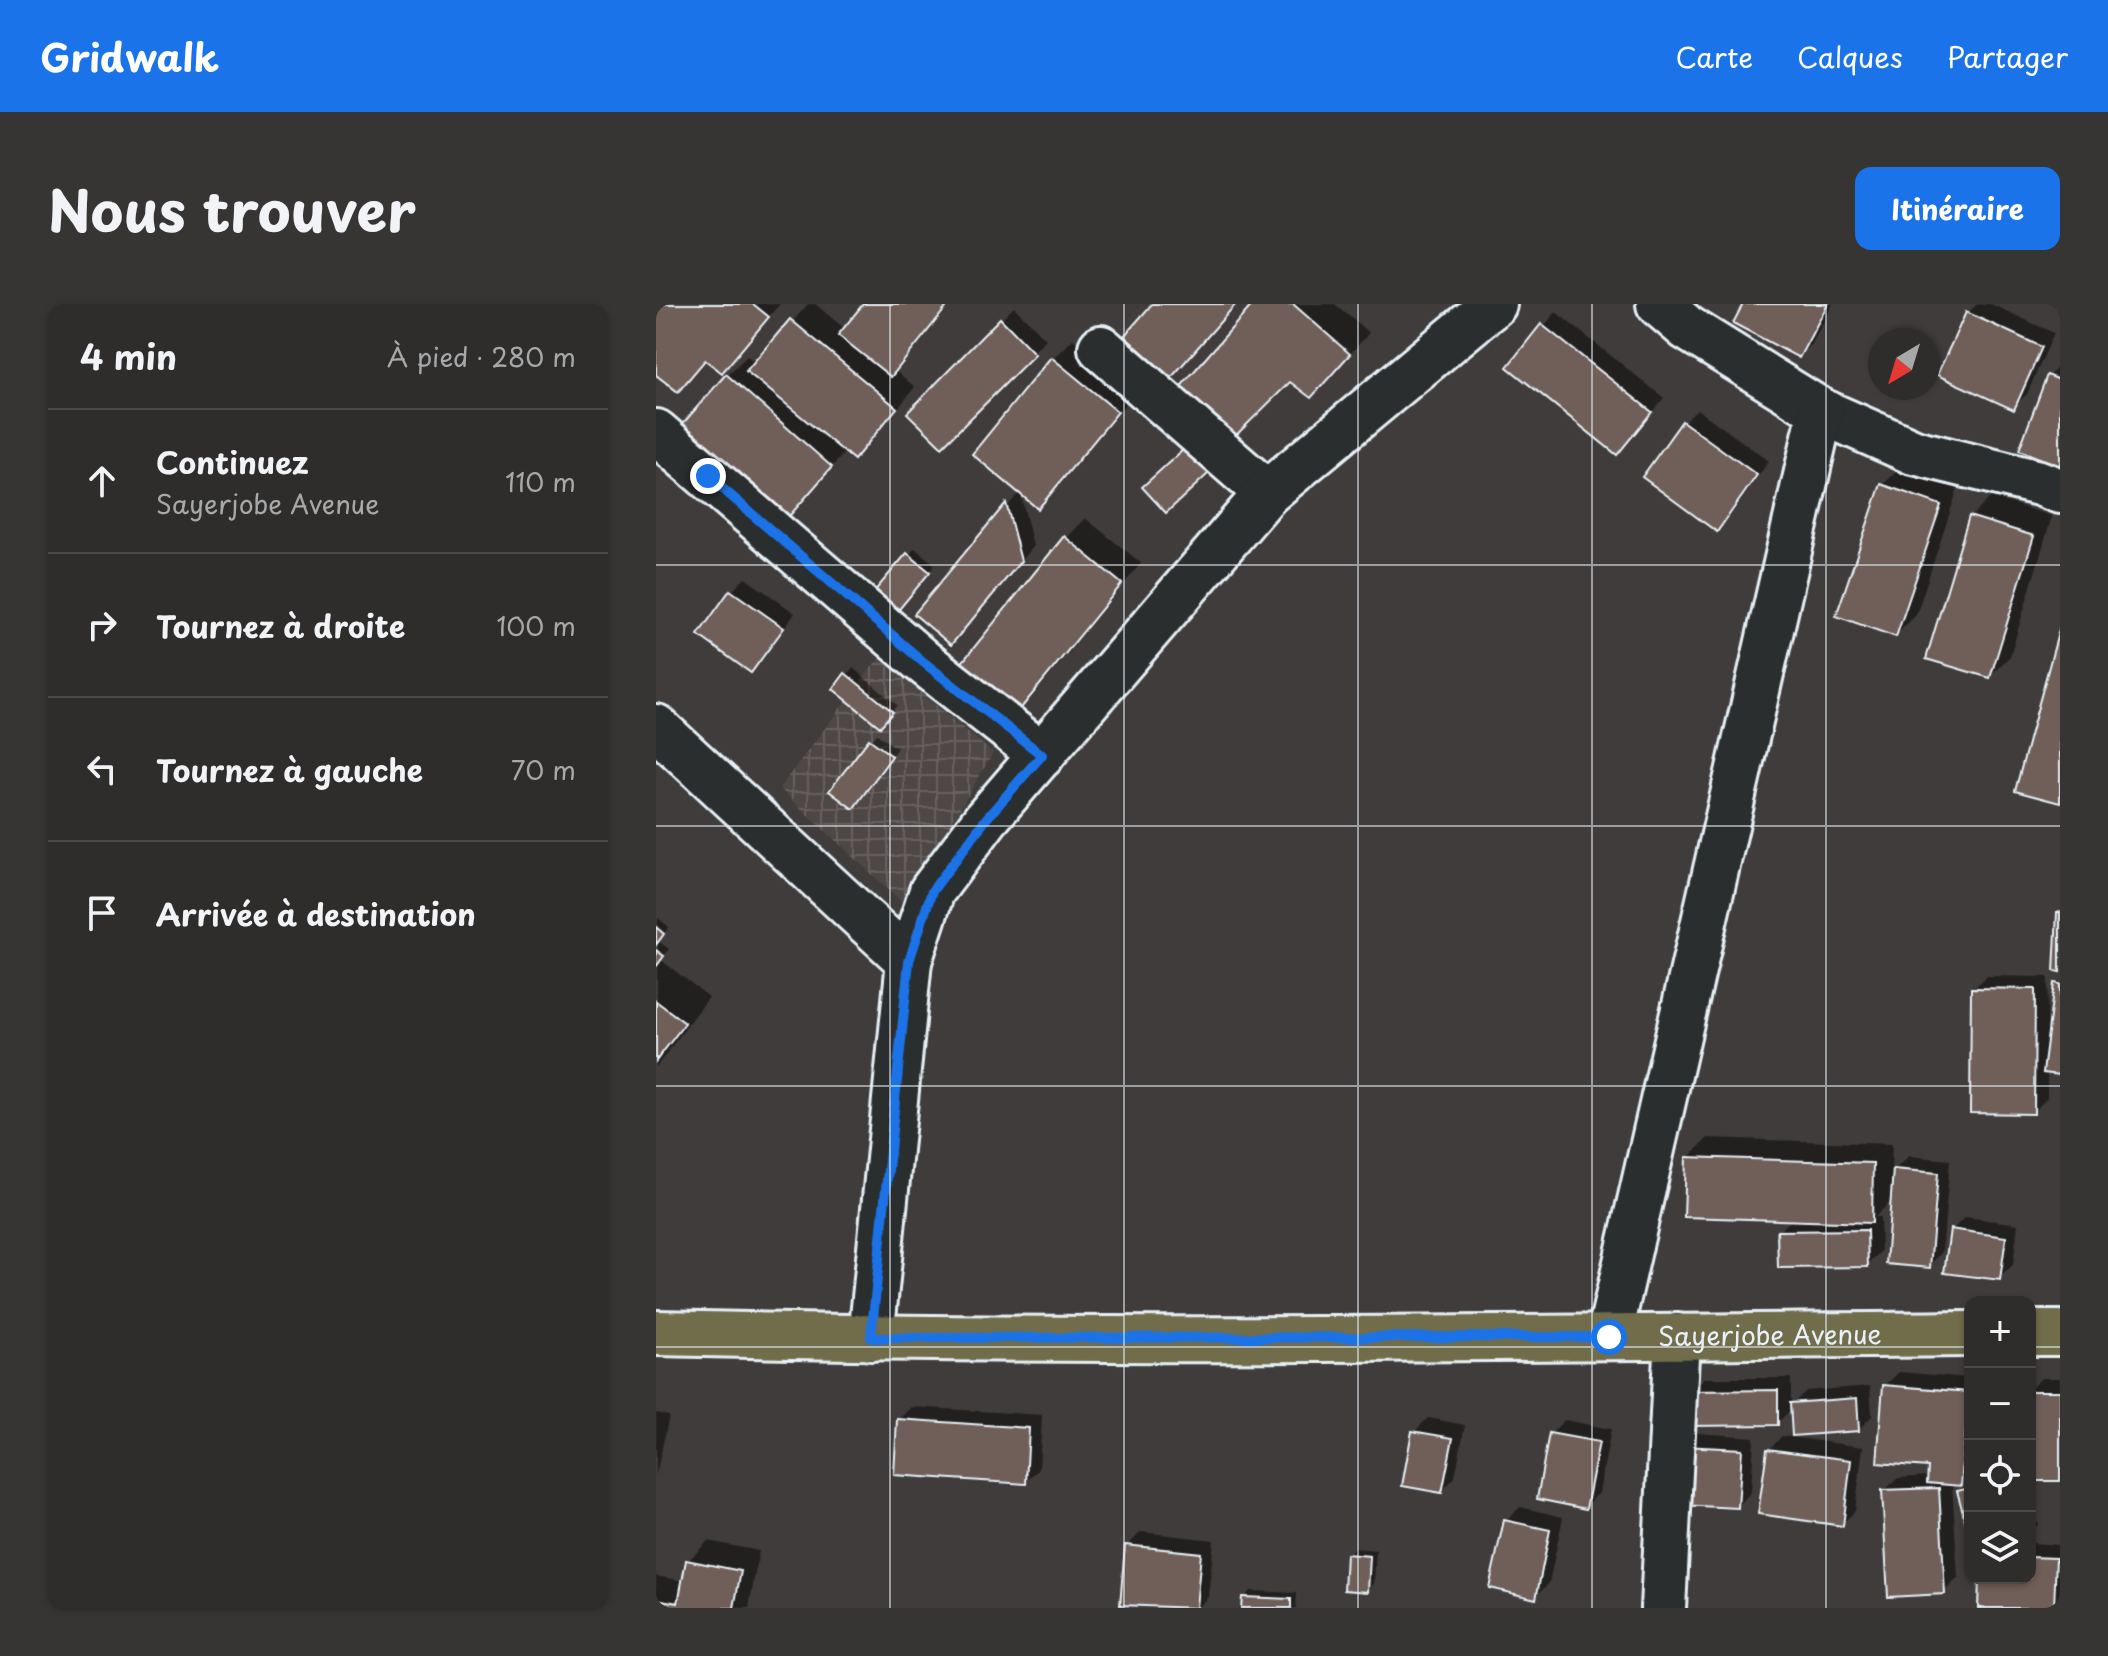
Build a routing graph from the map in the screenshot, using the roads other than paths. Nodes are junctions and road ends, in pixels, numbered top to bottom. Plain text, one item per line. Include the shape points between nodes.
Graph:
1 (1494, 304) edge
2 (1659, 304) edge
3 (1101, 348) dead end
4 (1821, 411) junction
5 (656, 432) edge
6 (2060, 491) edge
7 (1267, 493) junction
8 (656, 727) edge
9 (1042, 755) junction
10 (909, 961) junction
11 (656, 1333) edge
12 (2036, 1333) edge
13 (2060, 1333) edge
14 (1964, 1334) edge
15 (1677, 1336) junction
16 (1609, 1337) junction
17 (871, 1338) junction
18 (1663, 1608) edge

1 - 7 street
2 - 4 street via 1687,328
3 - 7 street
4 - 6 street via 1914,452
4 - 16 street
5 - 9 street via 922,661
7 - 9 street
8 - 10 street
9 - 10 street via 932,891
10 - 17 street
11 - 17 main road, Sayerjobe Avenue
12 - 13 main road
14 - 15 main road, Sayerjobe Avenue
15 - 16 main road, Sayerjobe Avenue
15 - 18 street
16 - 17 main road, Sayerjobe Avenue

